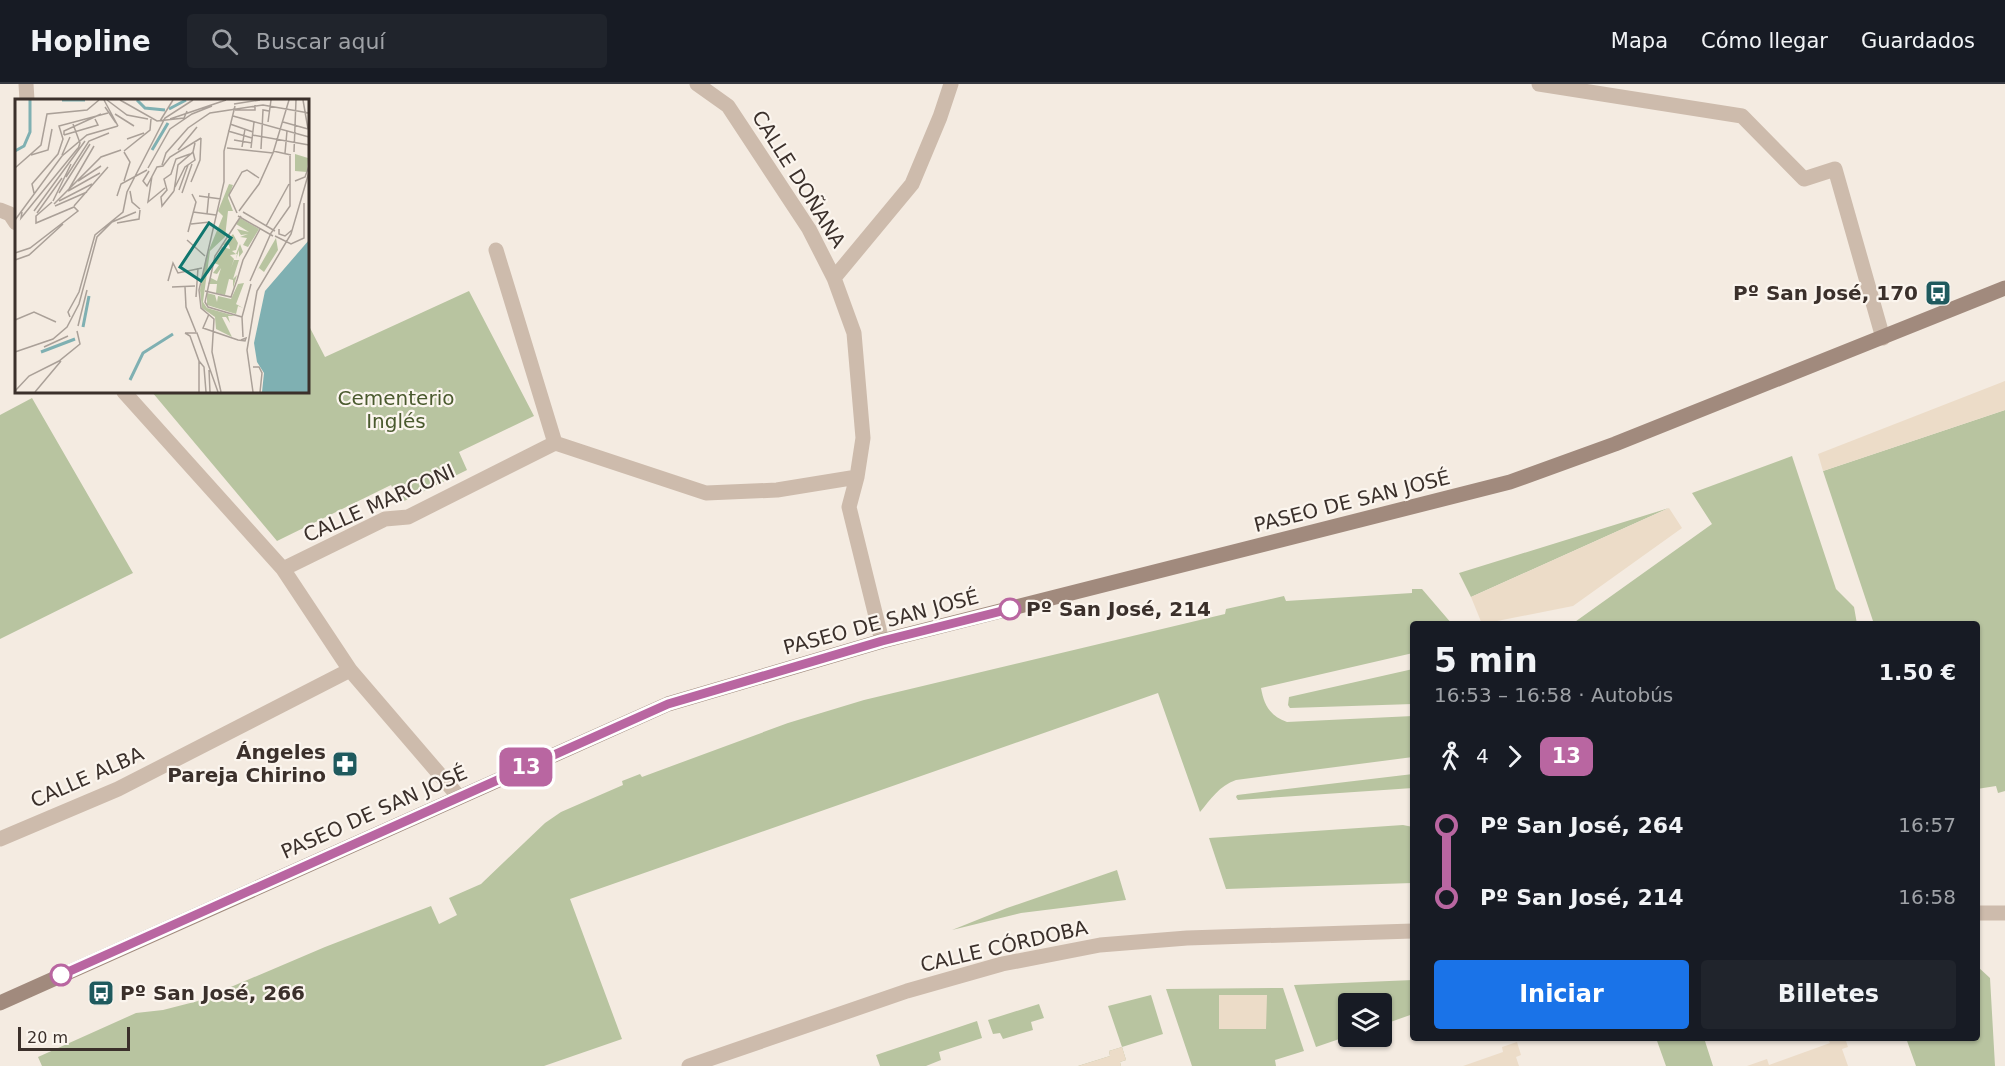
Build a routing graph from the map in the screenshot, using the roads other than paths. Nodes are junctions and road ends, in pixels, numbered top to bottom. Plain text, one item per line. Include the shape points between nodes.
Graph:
1 (26, 84) edge
2 (697, 84) edge
3 (951, 84) edge
4 (1539, 84) edge
5 (27, 99) edge
6 (496, 250) dead end
7 (834, 278) junction
8 (2005, 288) edge
9 (1883, 338) junction
10 (125, 393) edge
11 (555, 443) junction
12 (857, 477) junction
13 (283, 569) junction
14 (882, 641) junction
15 (350, 670) junction
16 (459, 797) junction
17 (0, 839) edge
18 (1980, 913) edge
19 (2005, 913) edge
20 (1410, 931) edge
21 (0, 1003) edge
22 (689, 1066) edge

1 - 5 street
2 - 7 street, CALLE DOÑANA via 728,106 809,229
3 - 7 street via 912,184
4 - 9 street via 1742,117 1804,179 1835,169
6 - 11 street
7 - 12 street, CALLE DOÑANA via 854,333 863,438
8 - 9 street, PASEO DE SAN JOSÉ
9 - 14 street, PASEO DE SAN JOSÉ via 1510,482
10 - 13 street
11 - 12 street via 706,493 777,490
11 - 13 street, CALLE MARCONI via 408,517 386,519
12 - 14 street, CALLE DOÑANA via 849,507
13 - 15 street
14 - 16 street, PASEO DE SAN JOSÉ via 668,704
15 - 16 street
15 - 17 street, CALLE ALBA via 118,789
16 - 21 street, PASEO DE SAN JOSÉ
18 - 19 street
20 - 22 street, CALLE CÓRDOBA via 1187,938 1100,945 1002,964 907,991

